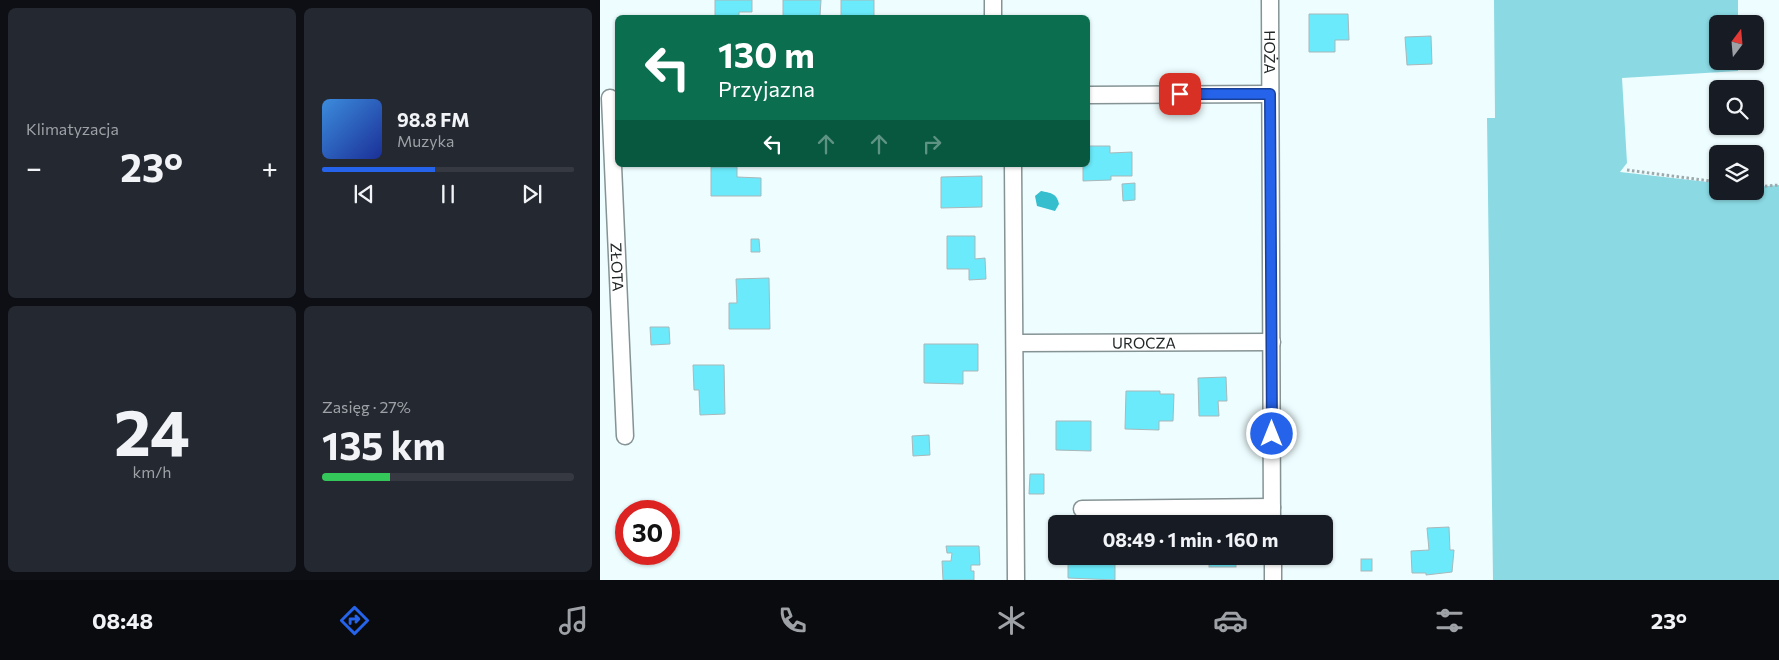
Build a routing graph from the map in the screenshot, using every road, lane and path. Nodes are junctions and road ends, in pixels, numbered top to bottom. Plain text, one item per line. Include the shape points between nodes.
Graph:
1 (993, 0) edge
2 (1270, 0) edge
3 (993, 15) edge
4 (1270, 94) junction
5 (1090, 95) edge
6 (609, 98) edge
7 (1013, 167) edge
8 (1626, 170) dead end
9 (1709, 181) edge
10 (1779, 185) edge
11 (1764, 186) edge
12 (1272, 342) junction
13 (1015, 344) junction
14 (625, 436) dead end
15 (1272, 507) junction
16 (1082, 509) dead end
17 (1272, 515) edge
18 (1272, 565) edge
19 (1016, 580) edge
20 (1273, 580) edge

1 - 3 street
2 - 4 street, HOŻA
4 - 5 street
4 - 12 street, HOŻA
6 - 14 street, ZŁOTA
7 - 13 street
8 - 9 path
10 - 11 path
12 - 13 street, UROCZA
12 - 15 street, HOŻA
13 - 19 street
15 - 16 street
15 - 17 street, HOŻA
18 - 20 street

